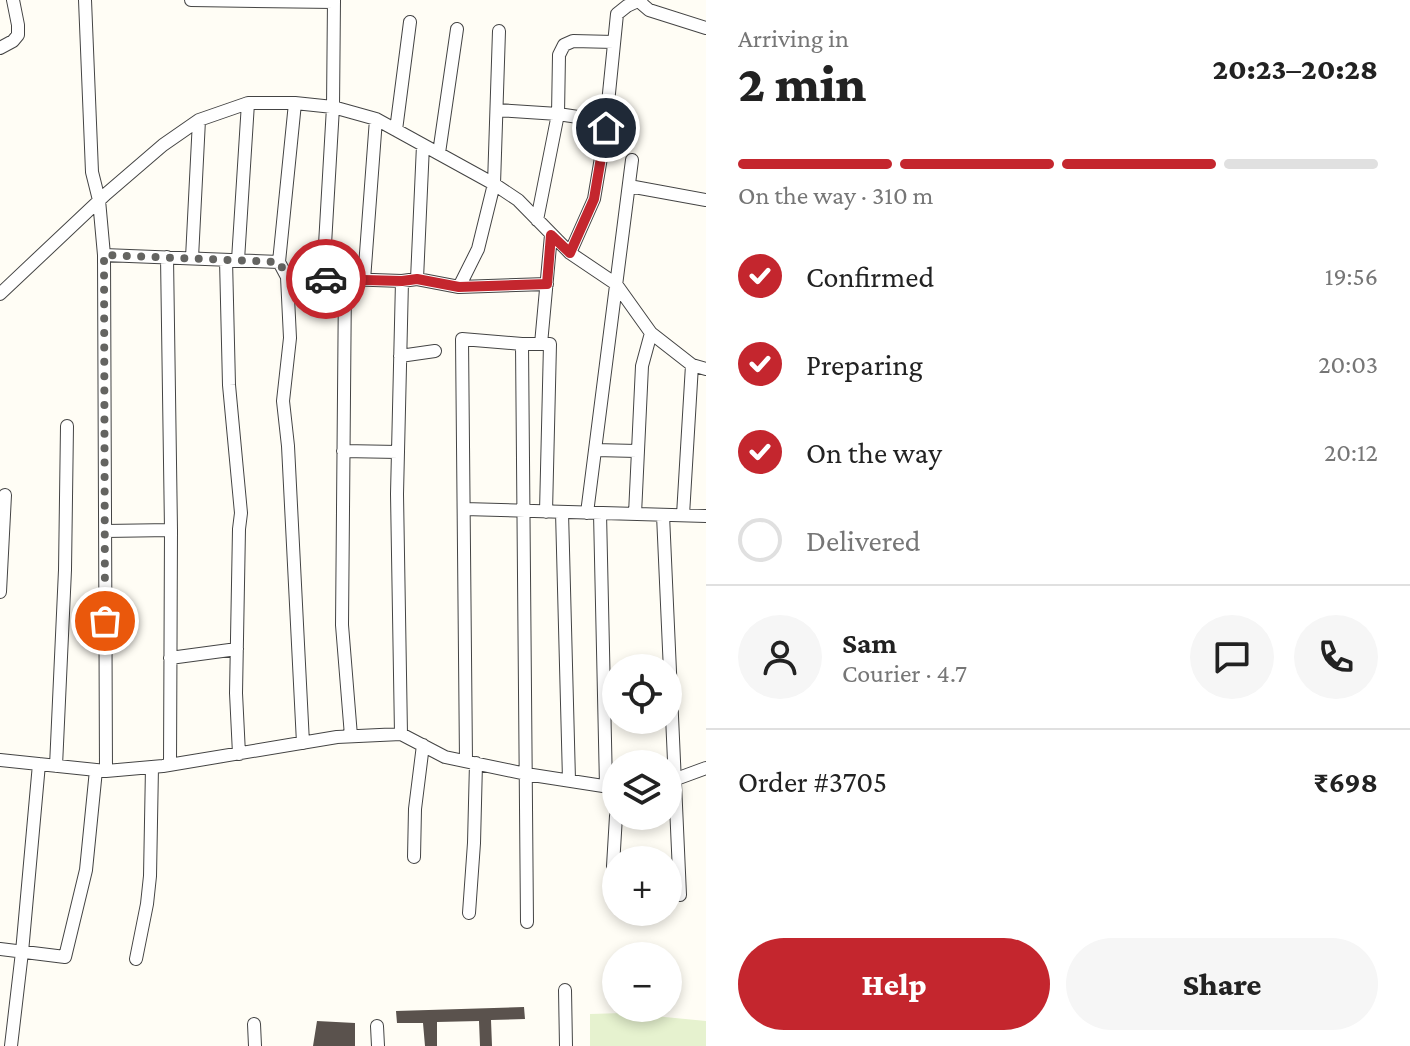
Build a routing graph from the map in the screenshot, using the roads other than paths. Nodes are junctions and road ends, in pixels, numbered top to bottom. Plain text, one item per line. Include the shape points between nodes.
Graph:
1 (13, 0) edge
2 (85, 0) edge
3 (191, 0) edge
4 (640, 0) edge
5 (334, 1) edge
6 (410, 22) dead end
7 (706, 28) edge
8 (457, 29) dead end
9 (499, 31) dead end
10 (614, 42) junction
11 (0, 48) edge
12 (248, 103) junction
13 (295, 103) junction
14 (333, 107) junction
15 (497, 110) junction
16 (558, 114) junction
17 (603, 118) junction
18 (376, 119) junction
19 (199, 120) junction
20 (396, 130) junction
21 (423, 145) junction
22 (439, 153) junction
23 (632, 160) dead end
24 (494, 184) junction
25 (629, 186) junction
26 (99, 200) junction
27 (706, 200) edge
28 (537, 220) junction
29 (551, 235) junction
30 (570, 253) junction
31 (104, 255) junction
32 (167, 257) junction
33 (192, 258) junction
34 (232, 260) junction
35 (279, 262) junction
36 (287, 277) junction
37 (323, 279) junction
38 (417, 279) junction
39 (345, 280) junction
40 (364, 280) junction
41 (402, 281) junction
42 (547, 284) junction
43 (616, 284) junction
44 (459, 287) junction
45 (0, 294) edge
46 (651, 333) junction
47 (522, 344) junction
48 (541, 344) junction
49 (435, 351) dead end
50 (400, 356) junction
51 (692, 365) junction
52 (706, 369) edge
53 (67, 426) dead end
54 (595, 450) junction
55 (343, 451) junction
56 (637, 451) junction
57 (398, 452) junction
58 (5, 495) dead end
59 (464, 509) junction
60 (523, 511) junction
61 (546, 512) junction
62 (562, 512) junction
63 (593, 513) junction
64 (635, 514) junction
65 (663, 515) junction
66 (683, 515) junction
67 (706, 516) edge
68 (171, 530) junction
69 (105, 531) junction
70 (0, 592) edge
71 (237, 649) junction
72 (170, 658) junction
73 (401, 734) junction
74 (351, 736) junction
75 (303, 743) junction
76 (423, 745) junction
77 (609, 750) edge
78 (671, 750) edge
79 (239, 754) junction
80 (0, 760) edge
81 (471, 762) junction
82 (39, 764) junction
83 (170, 765) junction
84 (56, 766) junction
85 (152, 767) junction
86 (706, 768) edge
87 (101, 770) junction
88 (526, 774) junction
89 (682, 777) edge
90 (569, 780) junction
91 (602, 786) edge
92 (414, 857) dead end
93 (469, 913) dead end
94 (527, 922) dead end
95 (0, 949) edge
96 (22, 952) junction
97 (136, 959) dead end
98 (565, 990) dead end
99 (254, 1024) dead end
100 (377, 1026) dead end
101 (11, 1046) edge
102 (255, 1046) edge
103 (378, 1046) edge
104 (566, 1046) edge

1 - 11 street via 18,35
2 - 26 street via 92,172
3 - 5 street
4 - 7 street via 649,10
4 - 10 street via 617,14
5 - 14 street
6 - 20 street
8 - 22 street
9 - 15 street
10 - 16 street via 564,45 559,55
10 - 17 street
12 - 13 street
12 - 19 street
12 - 34 street
13 - 14 street
13 - 35 street
14 - 18 street
14 - 37 street
15 - 16 street
15 - 24 street
16 - 17 street
16 - 28 street
17 - 30 street via 606,128 594,199
18 - 20 street
18 - 40 street
19 - 26 street
19 - 33 street
20 - 21 street
21 - 22 street
21 - 38 street
22 - 24 street
23 - 25 street
24 - 28 street
24 - 44 street via 478,249
25 - 27 street
25 - 43 street
26 - 31 street
26 - 45 street
28 - 29 street
29 - 30 street
29 - 42 street
30 - 43 street
31 - 32 street
31 - 69 street
32 - 33 street
32 - 68 street
33 - 34 street
34 - 35 street
34 - 71 street via 229,385 241,513
35 - 36 street
36 - 37 street
36 - 75 street via 290,338 283,401
37 - 39 street
38 - 41 street
38 - 44 street
39 - 40 street
39 - 55 street
40 - 41 street
41 - 50 street
42 - 44 street
42 - 48 street
43 - 46 street
43 - 54 street
46 - 51 street
46 - 56 street via 642,366
47 - 48 street
47 - 59 street via 462,339
47 - 60 street
48 - 61 street via 550,344
49 - 50 street
50 - 57 street
51 - 52 street
51 - 66 street
53 - 84 street
54 - 56 street
54 - 63 street
55 - 57 street
55 - 74 street via 342,625
56 - 64 street
57 - 73 street
58 - 70 street
59 - 60 street
59 - 81 street
60 - 61 street
60 - 88 street
61 - 62 street
62 - 63 street
62 - 90 street
63 - 64 street
63 - 77 street
64 - 65 street
65 - 66 street
65 - 78 street
66 - 67 street
68 - 69 street
68 - 72 street
69 - 87 street
71 - 72 street
71 - 79 street
72 - 83 street
73 - 74 street
73 - 76 street
74 - 75 street
75 - 79 street
76 - 81 street
76 - 92 street
79 - 83 street
80 - 82 street
81 - 88 street
81 - 93 street via 474,843
82 - 84 street
82 - 96 street
83 - 85 street
84 - 87 street
85 - 87 street
85 - 97 street via 150,876
86 - 89 street
87 - 96 street via 86,870 65,957
88 - 90 street
88 - 94 street
90 - 91 street
95 - 96 street
96 - 101 street
98 - 104 street
99 - 102 street
100 - 103 street

